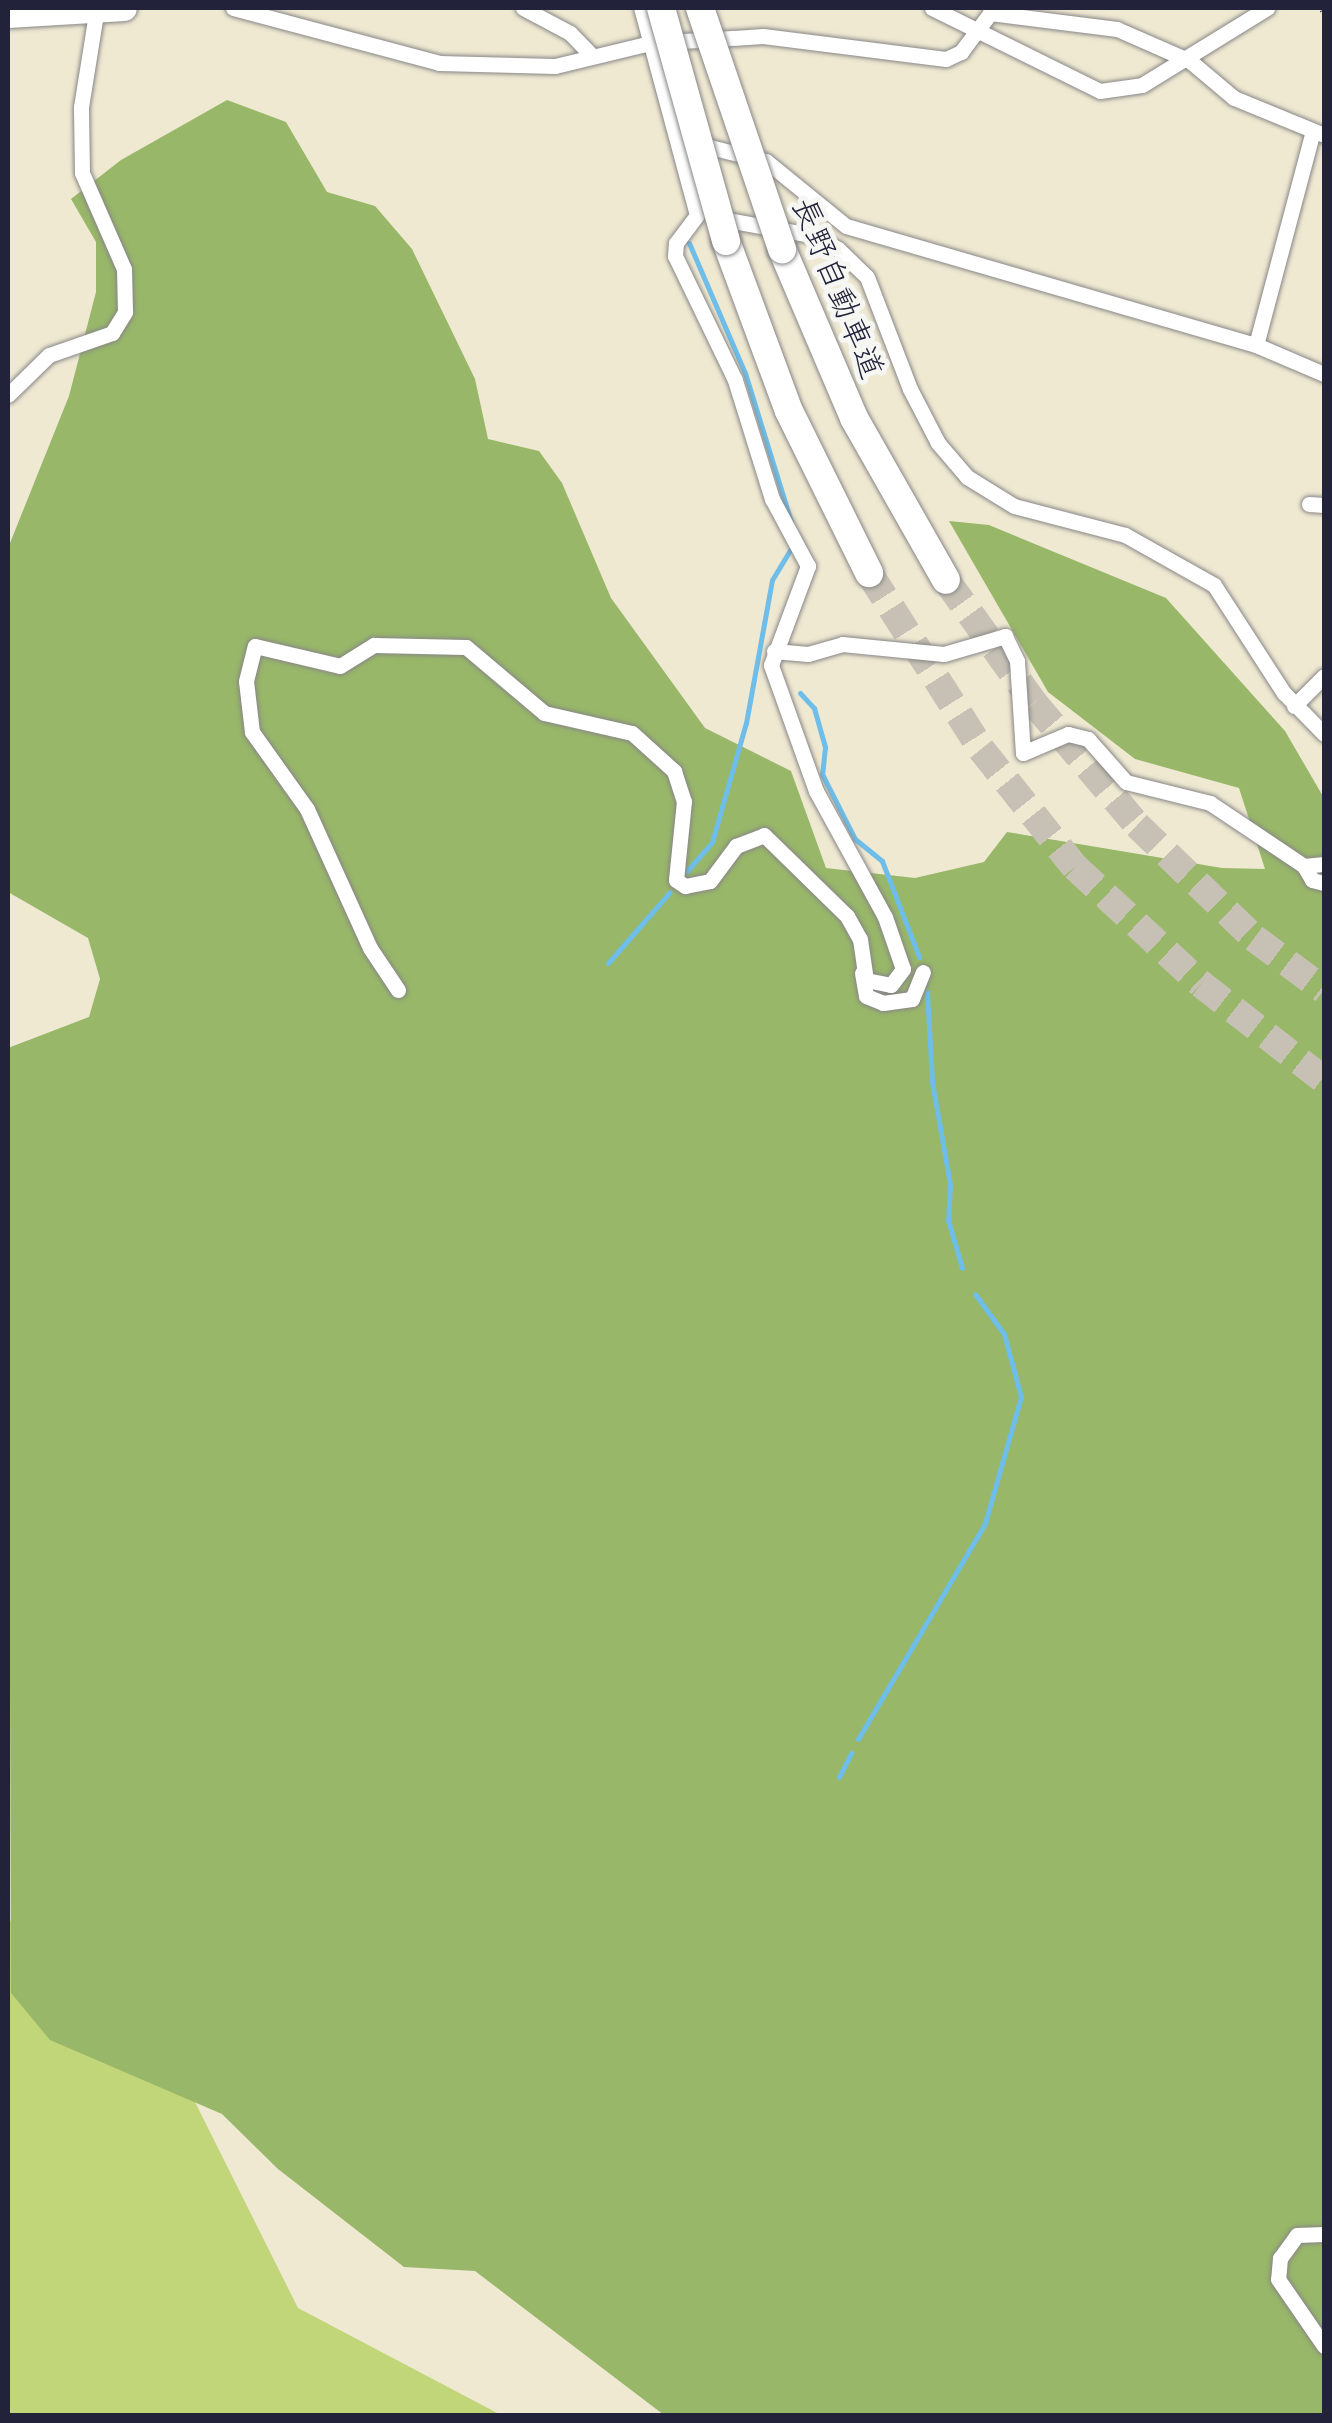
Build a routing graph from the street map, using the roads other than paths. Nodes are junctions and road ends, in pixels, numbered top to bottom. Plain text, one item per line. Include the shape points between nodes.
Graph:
1 (124, 8) edge
2 (233, 8) edge
3 (523, 8) edge
4 (641, 8) edge
5 (661, 8) edge
6 (700, 8) edge
7 (932, 8) edge
8 (1267, 8) edge
9 (992, 10) edge
10 (96, 13) junction
11 (8, 15) edge
12 (976, 32) junction
13 (650, 44) junction
14 (592, 56) junction
15 (1190, 61) junction
16 (1318, 135) edge
17 (675, 139) junction
18 (697, 215) junction
19 (1256, 345) junction
20 (1324, 374) edge
21 (8, 395) edge
22 (870, 573) tunnel mouth
23 (946, 580) tunnel mouth
24 (774, 651) junction
25 (1324, 676) edge
26 (1294, 706) junction
27 (1324, 734) edge
28 (1324, 864) edge
29 (1304, 866) junction
30 (1324, 883) edge
31 (923, 972) dead end
32 (862, 973) junction
33 (398, 990) dead end
34 (1324, 2234) edge
35 (1324, 2346) edge

1 - 10 main road
2 - 14 street via 439,63 555,66
3 - 14 street via 570,32
4 - 13 street
5 - 22 highway, bridge via 726,241 789,411
6 - 23 highway, 長野自動車道, bridge via 782,249 854,418
7 - 12 street
8 - 15 street
9 - 12 street
9 - 15 street via 1117,29
10 - 11 main road
10 - 21 street via 81,107 82,173 124,270 126,312 112,332 49,356
12 - 13 street via 960,52 929,61 762,36
12 - 15 street via 1100,91 1134,89
13 - 14 street
13 - 17 street
15 - 16 street via 1234,98
16 - 19 street
17 - 18 street
17 - 19 street via 766,161 846,226
18 - 24 street via 676,243 676,256 735,380 778,511 808,566
18 - 26 street via 811,234 838,249 868,276 917,402 938,443 967,477 1014,506 1125,535 1187,566 1214,586
19 - 20 street
24 - 29 street via 808,654 842,644 944,654 1005,636 1016,661 1023,753 1068,734 1088,739 1126,782 1210,803
24 - 32 street via 772,665 816,791 903,956 899,981 890,986
25 - 26 street
26 - 27 street
28 - 29 street
29 - 30 street via 1312,880
31 - 32 street via 912,999 882,1003 866,996
32 - 33 street via 860,939 847,916 764,834 736,846 710,881 685,886 676,880 684,801 674,771 632,733 544,712 466,646 374,645 340,666 256,646 246,681 252,732 307,809 370,948
34 - 35 street via 1296,2235 1280,2258 1278,2279

